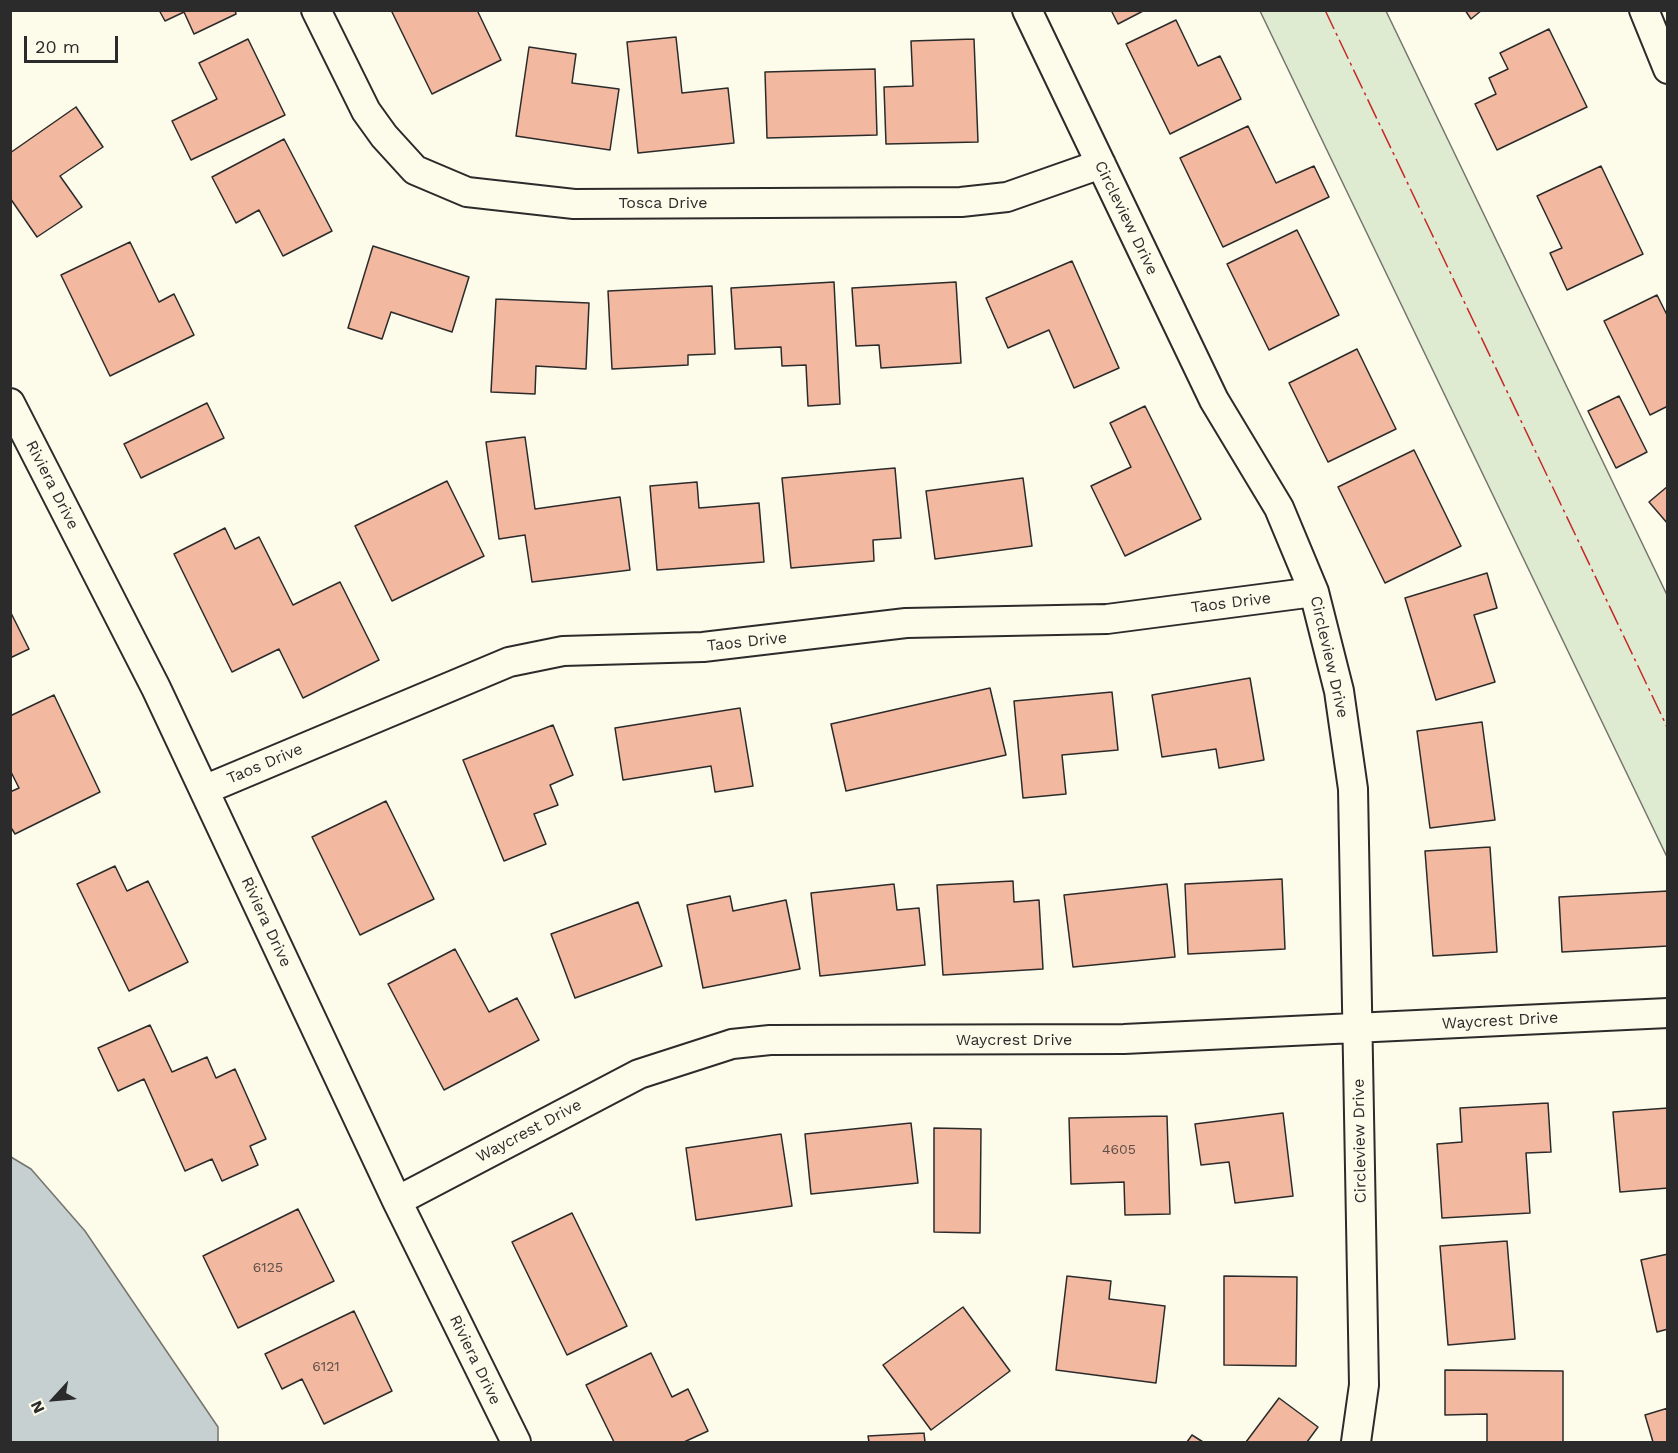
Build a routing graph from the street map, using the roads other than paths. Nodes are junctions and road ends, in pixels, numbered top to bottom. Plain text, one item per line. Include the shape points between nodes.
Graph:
1 (316, 10) edge
2 (1027, 10) edge
3 (1644, 10) edge
4 (1668, 69) edge
5 (1101, 164) junction
6 (10, 403) edge
7 (1314, 592) junction
8 (204, 790) junction
9 (1668, 1013) edge
10 (1358, 1028) junction
11 (397, 1201) junction
12 (516, 1443) edge
13 (1356, 1443) edge

1 - 5 street, Tosca Drive via 366,111 384,136 415,170 467,192 574,204 961,202 1007,197
2 - 5 street, Circleview Drive
3 - 4 street
5 - 7 street, Circleview Drive via 1214,400 1279,508
6 - 8 street, Riviera Drive
7 - 8 street, Taos Drive via 1107,619 906,623 703,647 563,651 509,662
7 - 10 street, Circleview Drive via 1339,691 1353,789
8 - 11 street, Riviera Drive
9 - 10 street, Waycrest Drive
10 - 11 street, Waycrest Drive via 1124,1039 770,1040 732,1044 639,1074
10 - 13 street, Circleview Drive via 1364,1385
11 - 12 street, Riviera Drive

